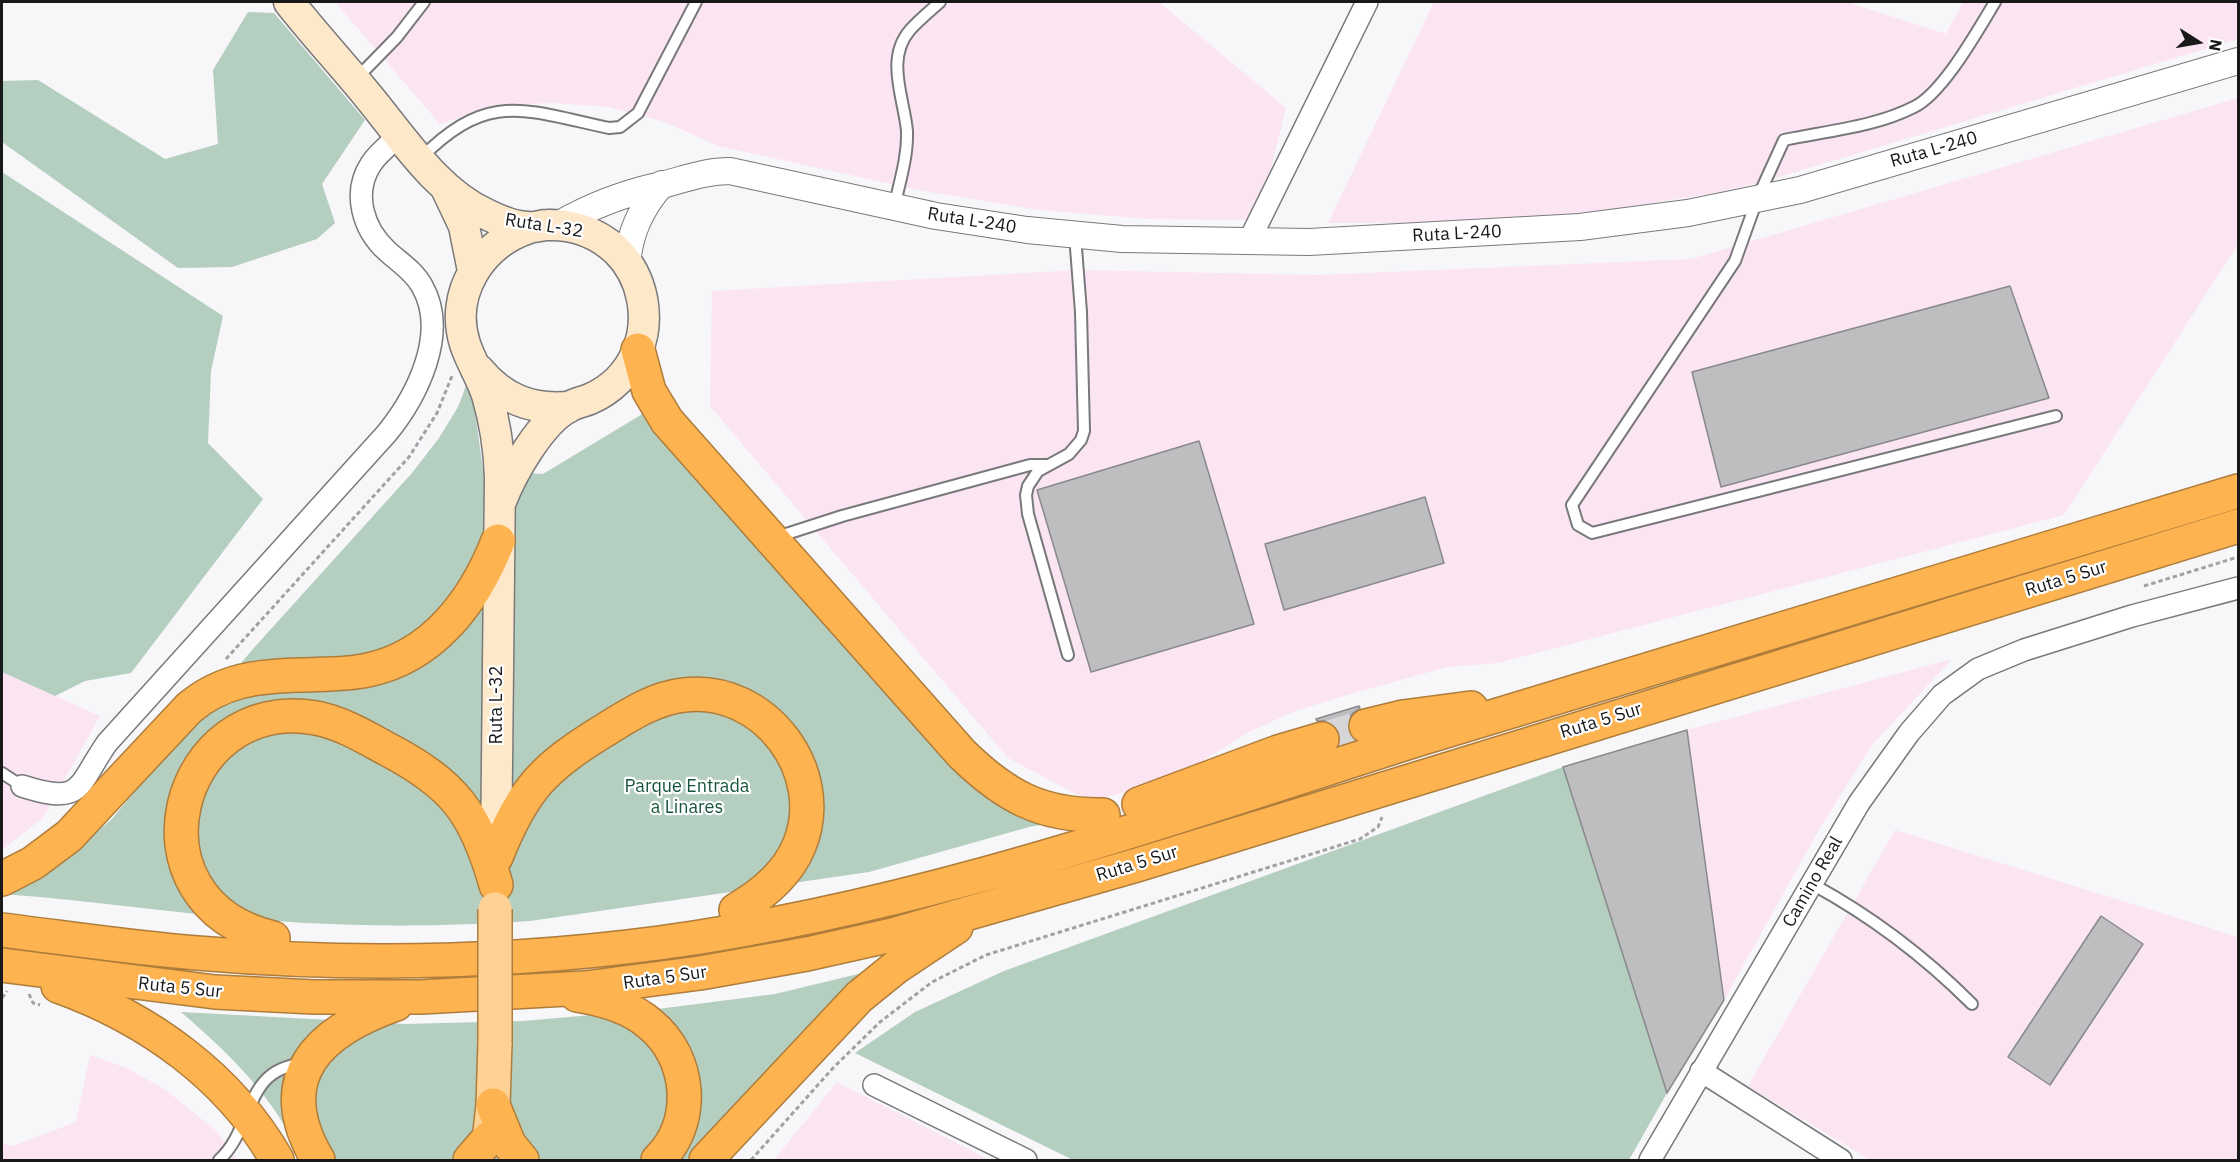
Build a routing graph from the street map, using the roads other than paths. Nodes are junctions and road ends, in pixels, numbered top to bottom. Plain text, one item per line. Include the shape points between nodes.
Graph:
1 (289, 2) edge
2 (424, 2) edge
3 (696, 2) edge
4 (940, 2) edge
5 (1367, 2) edge
6 (1995, 2) edge
7 (2238, 61) edge
8 (355, 81) junction
9 (400, 135) junction
10 (420, 159) junction
11 (662, 184) junction
12 (445, 186) junction
13 (1758, 197) junction
14 (893, 209) junction
15 (558, 225) junction
16 (529, 228) junction
17 (1075, 235) junction
18 (1248, 243) junction
19 (627, 263) junction
20 (473, 271) junction
21 (638, 350) junction
22 (479, 370) junction
23 (568, 407) junction
24 (2056, 416) dead end
25 (1046, 465) junction
26 (2238, 491) edge
27 (501, 501) junction
28 (2238, 526) edge
29 (771, 539) junction
30 (498, 541) junction
31 (2238, 588) edge
32 (1068, 655) dead end
33 (1520, 707) junction
34 (1366, 726) tunnel mouth
35 (1322, 739) tunnel mouth
36 (2, 773) edge
37 (2, 781) edge
38 (22, 786) junction
39 (1103, 816) junction
40 (2, 879) edge
41 (495, 884) junction
42 (1812, 884) junction
43 (999, 906) junction
44 (735, 910) junction
45 (2, 922) edge
46 (2, 930) edge
47 (273, 938) junction
48 (2, 967) edge
49 (551, 991) junction
50 (421, 997) junction
51 (1972, 1004) dead end
52 (308, 1064) junction
53 (1701, 1071) junction
54 (874, 1085) dead end
55 (493, 1105) junction
56 (247, 1113) junction
57 (481, 1153) edge
58 (995, 1154) edge
59 (219, 1161) edge
60 (278, 1161) edge
61 (318, 1161) edge
62 (522, 1161) edge
63 (658, 1161) edge
64 (706, 1161) edge
65 (1026, 1161) edge
66 (1650, 1161) edge
67 (1841, 1161) edge

1 - 8 main road, Ruta L-32
2 - 8 lane
3 - 10 lane via 638,113 620,127 525,110 501,110 460,124
4 - 14 lane via 909,31 899,48 896,67 907,133
5 - 18 street
6 - 13 lane via 1949,75 1916,107 1878,121 1784,140
7 - 13 street, Ruta L-240 via 1800,190
8 - 9 main road, Ruta L-32
9 - 10 main road, Ruta L-32
9 - 38 street via 371,164 361,197 363,214 373,235 418,279 430,307 431,342 411,397 387,434 107,743 80,786 58,795
10 - 12 main road, Ruta L-32
11 - 14 street, Ruta L-240 via 702,173 742,172
11 - 15 street, Ruta L-240 via 618,196
11 - 19 street via 637,219
12 - 16 main road, Ruta L-32 via 484,214
12 - 20 main road, Ruta L-32 via 464,226
13 - 18 street, Ruta L-240 via 1689,213 1580,227
13 - 24 lane via 1735,261 1572,505 1578,525 1592,533
14 - 17 street, Ruta L-240
15 - 16 main road, Ruta L-32
15 - 19 main road, Ruta L-32 via 597,236
16 - 20 main road via 497,244
17 - 18 street, Ruta L-240
17 - 25 lane via 1084,431 1069,454
19 - 21 main road, Ruta L-32 via 644,305
20 - 22 main road, Ruta L-32 via 461,314 465,344
21 - 23 main road, Ruta L-32 via 624,373 605,391
21 - 29 highway via 649,391 662,414
22 - 23 main road via 499,391 525,404
22 - 27 main road, Ruta L-32 via 496,433
23 - 27 main road, Ruta L-32 via 523,455
25 - 29 lane via 1030,465
25 - 32 lane via 1032,478 1026,505
26 - 33 highway, Ruta 5 Sur
27 - 30 main road, Ruta L-32
28 - 43 highway, Ruta 5 Sur
29 - 39 highway via 962,754 995,784 1048,811
30 - 40 highway via 471,595 429,642 397,661 366,670 257,677 210,692 189,708 69,836 33,863
30 - 41 main road, Ruta L-32
31 - 42 street, Camino Real via 2024,650 1959,681 1909,733 1859,803
33 - 34 highway via 1443,710
33 - 46 highway, Ruta 5 Sur via 961,879 818,915 660,942 466,959 307,959 180,952
35 - 39 highway
36 - 38 lane
37 - 38 lane
39 - 44 highway via 887,878
41 - 44 highway via 525,795 564,756 656,703 682,695 713,695 748,707 784,739 800,769 806,802 803,835 792,860 771,885
41 - 47 highway via 479,831 455,797 432,776 388,749 335,724 308,717 274,718 232,736 201,765 184,802 180,835 186,865 209,903 234,925
41 - 55 main road, bridge
42 - 51 lane via 1904,944
42 - 53 street, Camino Real
43 - 49 highway, Ruta 5 Sur via 781,959
43 - 64 highway via 916,953 859,998
44 - 47 highway via 518,936
45 - 47 highway
48 - 50 highway, Ruta 5 Sur via 215,992
48 - 56 highway via 78,993 136,1021 183,1054
49 - 50 highway, Ruta 5 Sur
49 - 63 highway via 601,1001 636,1014 652,1025 672,1049 683,1077 684,1109 674,1140
50 - 52 highway via 346,1025 328,1038
52 - 56 lane via 285,1067 264,1080
52 - 61 highway via 300,1090 300,1112 302,1130
53 - 66 street, Camino Real
53 - 67 street
54 - 58 street
55 - 57 main road
55 - 62 highway via 509,1144
56 - 59 lane via 237,1137
56 - 60 highway
58 - 65 street

